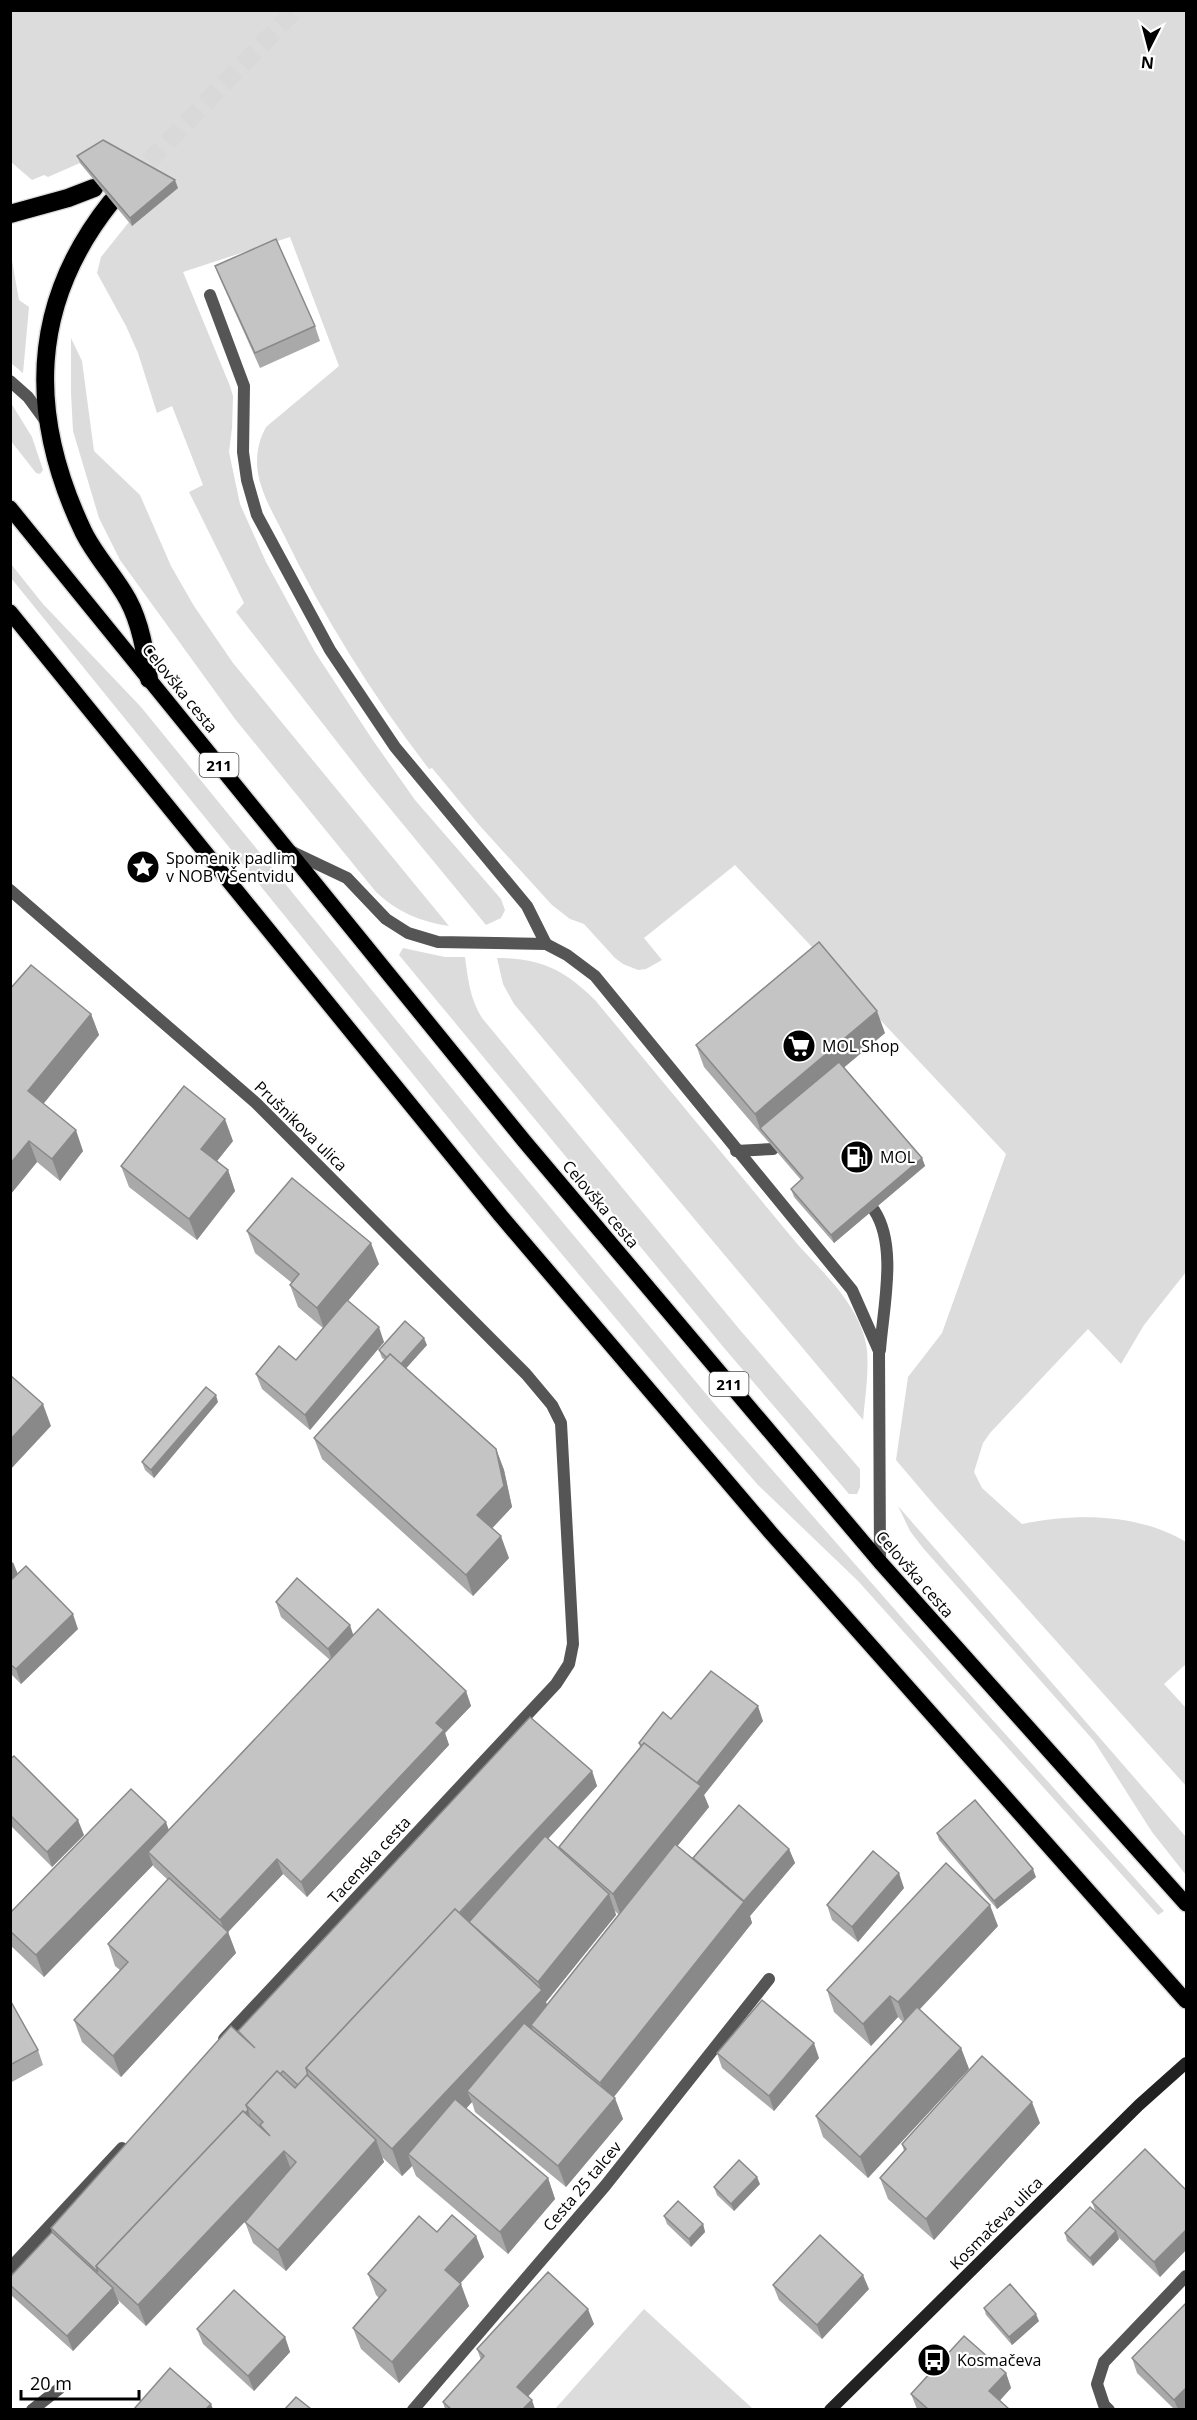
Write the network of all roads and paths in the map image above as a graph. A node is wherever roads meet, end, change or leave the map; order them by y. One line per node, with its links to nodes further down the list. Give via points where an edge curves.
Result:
1 (94, 188): 3 (highway)
2 (111, 202): 6 (highway, via 65,275 50,324 45,387)
3 (10, 214)
4 (210, 295): 12 (street, via 244,386 243,452 257,515 330,650 395,747 527,906)
5 (10, 381): 6 (street, via 28,397)
6 (49, 426): 9 (highway, via 84,532 128,601 142,637)
7 (10, 508): 9 (main road, Celovška cesta / 211)
8 (10, 612): 21 (main road, via 509,1225 771,1533)
9 (149, 679): 10 (main road, Celovška cesta / 211)
10 (288, 850): 12 (street, via 346,878 386,919 408,933 438,942); 18 (main road, Celovška cesta / 211, via 525,1142)
11 (10, 890): 17 (street, Prušnikova ulica, via 256,1103 526,1374)
12 (546, 944): 14 (street, via 595,976)
13 (773, 1149): 14 (street)
14 (736, 1151): 16 (street, via 852,1290)
15 (874, 1210): 16 (street, via 880,1218 888,1260)
16 (879, 1351): 18 (street)
17 (552, 1405): 22 (street, Tacenska cesta, via 563,1438 573,1644 569,1664 556,1684)
18 (880, 1562): 19 (main road, Celovška cesta / 211)
19 (1186, 1904)
20 (769, 1979): 29 (street, Cesta 25 talcev, via 605,2186)
21 (1186, 2001)
22 (214, 2050)
23 (1186, 2063): 30 (main road, Kosmačeva ulica, via 1130,2113)
24 (133, 2137): 25 (street)
25 (10, 2268)
26 (1186, 2276): 31 (street, via 1104,2362 1097,2384)
27 (60, 2388): 28 (street)
28 (32, 2409)
29 (413, 2409)
30 (830, 2409)
31 (1109, 2409)

